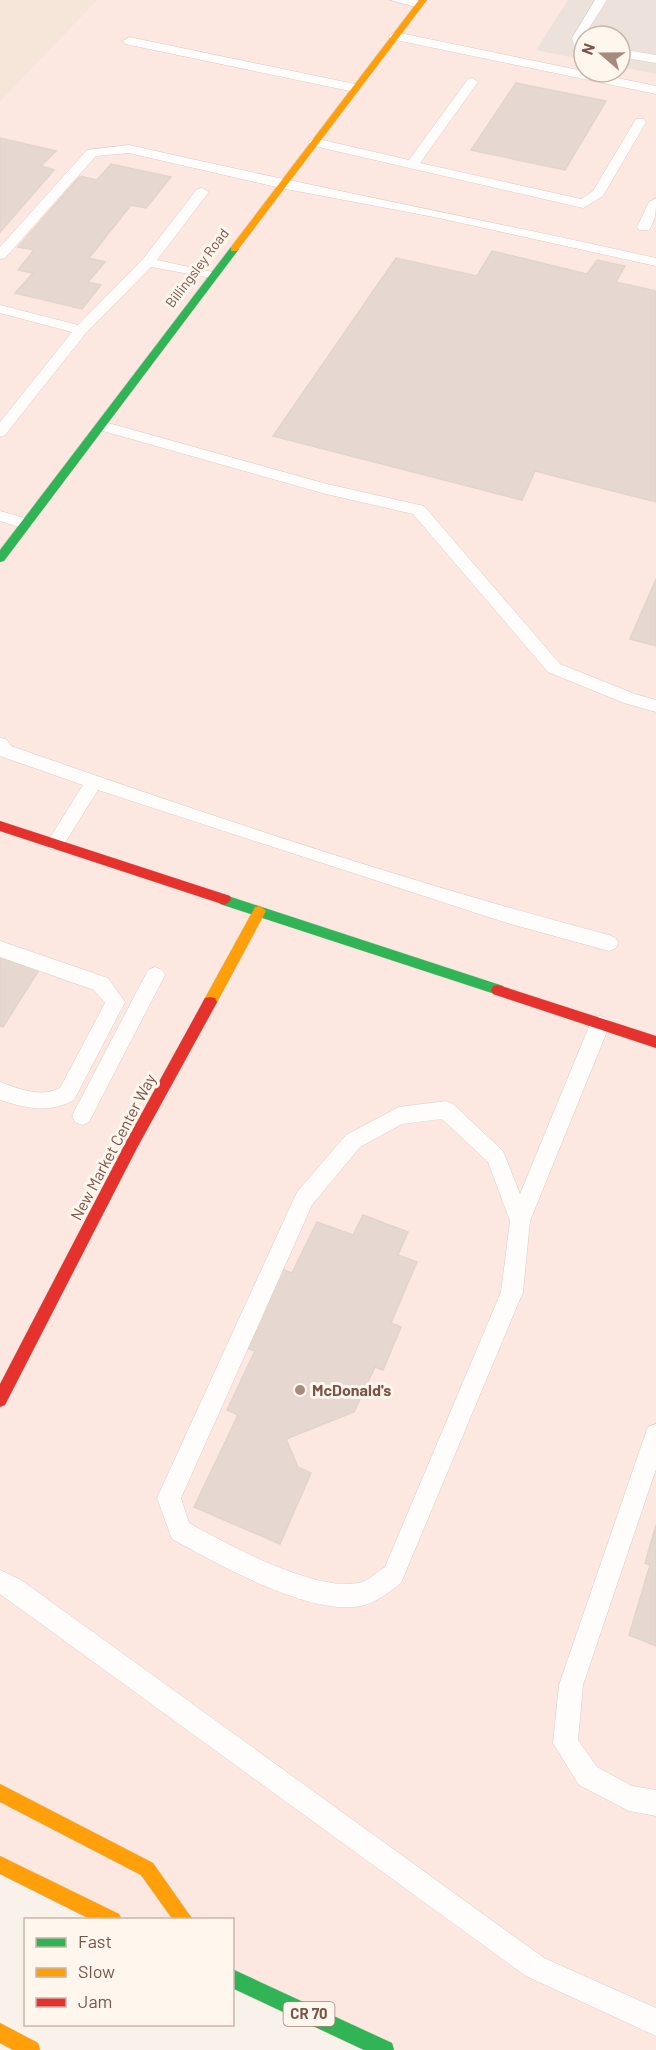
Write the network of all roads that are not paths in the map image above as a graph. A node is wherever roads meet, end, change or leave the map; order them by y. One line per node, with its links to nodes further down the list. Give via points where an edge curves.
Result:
1 (396, 0): 3 (lane)
2 (601, 0): 4 (lane)
3 (421, 2): 5 (street, Billingsley Road)
4 (586, 24)
5 (395, 36): 10 (street, Billingsley Road); 11 (lane)
6 (129, 41): 10 (lane)
7 (632, 55): 8 (lane)
8 (656, 59)
9 (472, 82): 14 (lane)
10 (355, 88): 13 (street, Billingsley Road)
11 (656, 90)
12 (640, 122): 14 (lane, via 597,193 583,204)
13 (314, 142): 14 (lane); 15 (street, Billingsley Road)
14 (412, 165)
15 (281, 184): 19 (lane, via 129,149 92,153); 21 (lane); 22 (street, Billingsley Road)
16 (202, 192): 20 (lane)
17 (656, 202): 18 (lane)
18 (644, 226)
19 (0, 255)
20 (147, 262): 22 (lane); 24 (lane)
21 (656, 262)
22 (212, 276): 25 (street, Billingsley Road)
23 (0, 309): 24 (lane)
24 (81, 330): 26 (lane)
25 (100, 426): 28 (street, Billingsley Road); 30 (lane, via 326,489 418,510 554,668)
26 (0, 432)
27 (0, 516): 28 (lane)
28 (26, 524): 29 (street, Billingsley Road)
29 (0, 558)
30 (656, 706)
31 (0, 744): 32 (lane, via 5,751)
32 (94, 782): 34 (lane); 36 (lane, via 507,916)
33 (0, 826): 34 (street)
34 (55, 844): 35 (street)
35 (260, 911): 41 (street); 46 (street, New Market Center Way, via 132,1144)
36 (609, 943)
37 (0, 949): 39 (lane, via 100,984)
38 (155, 975): 40 (lane)
39 (115, 1002): 40 (lane); 43 (lane, via 67,1094 56,1101 29,1100)
40 (140, 1007): 44 (lane)
41 (600, 1024): 42 (street); 45 (lane)
42 (656, 1042)
43 (0, 1091)
44 (82, 1116)
45 (520, 1221): 45 (lane, via 496,1156 446,1110 399,1116 353,1141 304,1199 170,1498 180,1531 219,1553 319,1594 361,1594 393,1575 512,1292)
46 (0, 1400)
47 (656, 1435): 50 (lane, via 571,1685 565,1743 588,1776 629,1798)
48 (0, 1582): 55 (lane, via 535,1967)
49 (0, 1793): 53 (street, via 147,1869)
50 (656, 1803)
51 (0, 1864): 52 (street)
52 (108, 1918)
53 (183, 1918)
54 (234, 1979): 58 (street, CR 70)
55 (656, 2022)
56 (0, 2032): 57 (street)
57 (31, 2050)
58 (385, 2050)

